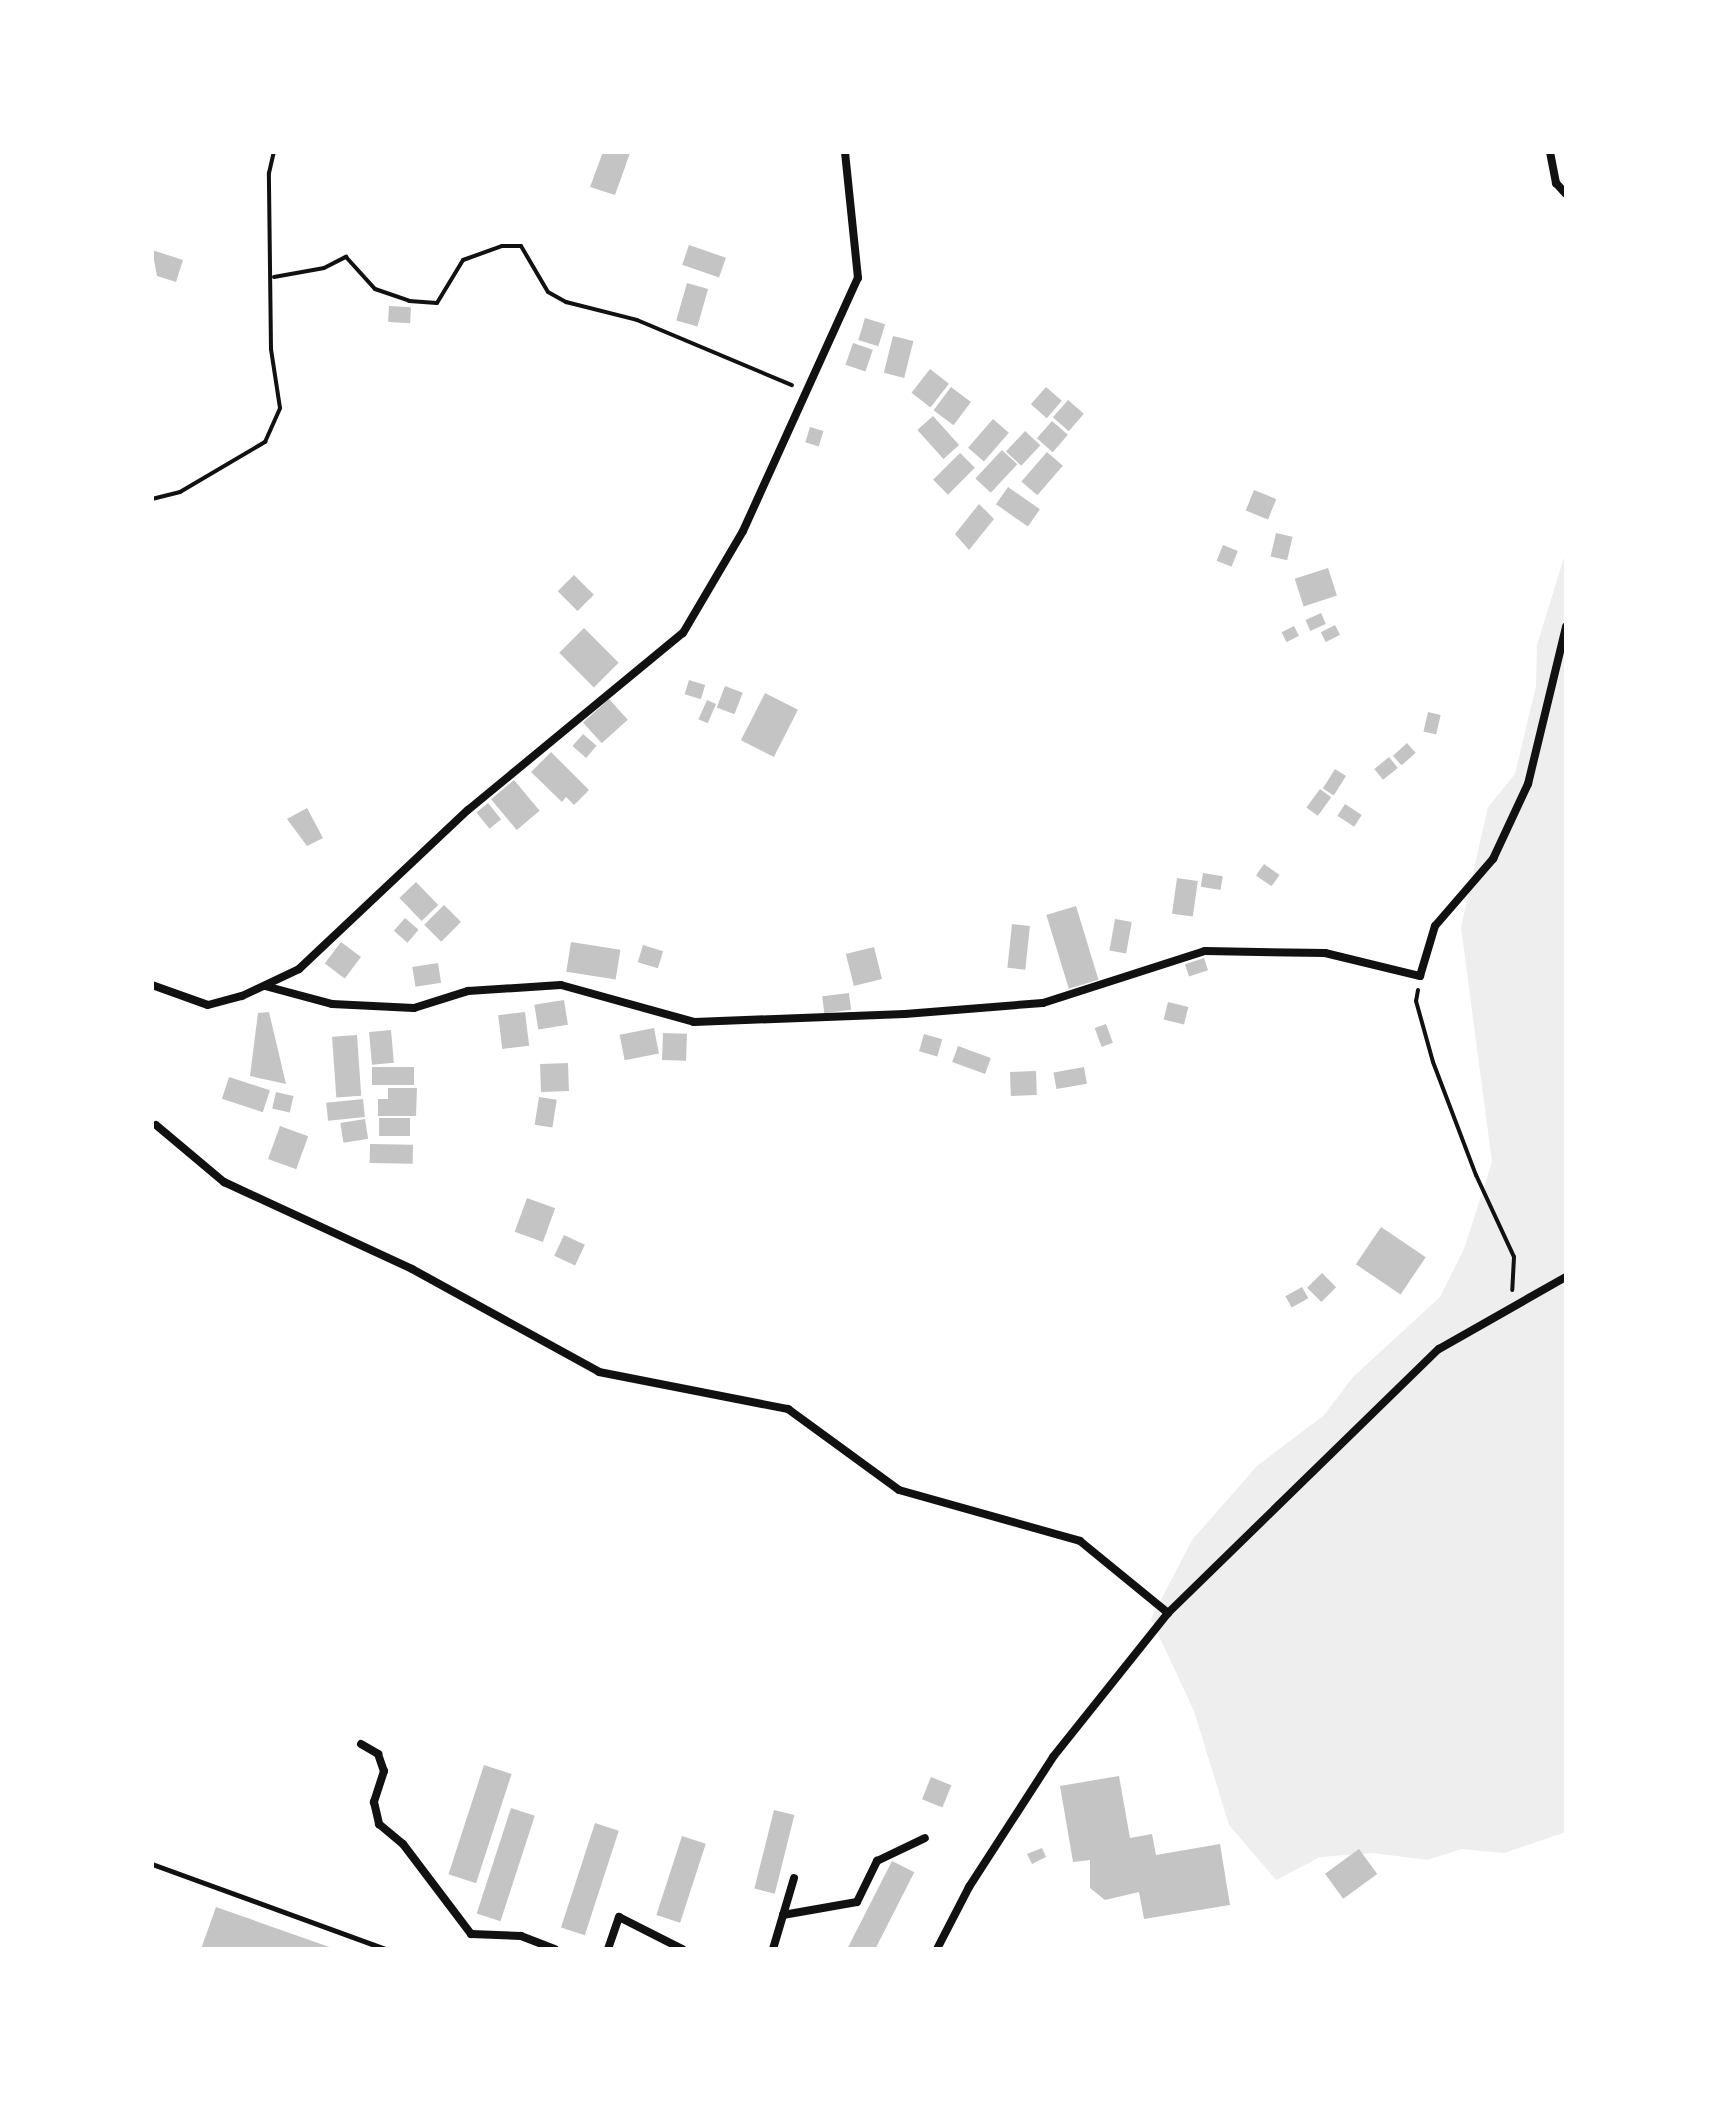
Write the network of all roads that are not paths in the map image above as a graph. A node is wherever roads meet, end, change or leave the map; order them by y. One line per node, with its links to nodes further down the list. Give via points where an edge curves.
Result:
1 (845, 152): 6 (street, via 858,278 743,531 683,633 468,810 299,969)
2 (1550, 152): 3 (street, via 1556,183)
3 (1566, 194)
4 (1566, 627): 6 (street, via 1528,784 1493,859 1435,926 1420,976 1325,953 1205,951 1043,1003 694,1022 561,985 468,991 414,1008 332,1004)
5 (152, 985): 6 (street, via 208,1005)
6 (265, 986)
7 (156, 1125): 9 (street, via 224,1182 412,1269 599,1372 788,1409 899,1490 1080,1541)
8 (1566, 1277): 9 (street, via 1439,1349)
9 (1168, 1613): 20 (street, via 1053,1757 969,1887)
10 (361, 1744): 16 (street, via 378,1754 384,1771 374,1802 379,1824 403,1844 471,1934 521,1936)
11 (925, 1838): 14 (street, via 877,1861 857,1902)
12 (152, 1864): 15 (lane)
13 (794, 1878): 14 (street)
14 (783, 1915): 19 (street)
15 (385, 1949)
16 (555, 1949)
17 (608, 1949): 18 (street, via 619,1917)
18 (682, 1949)
19 (773, 1949)
20 (937, 1949)

